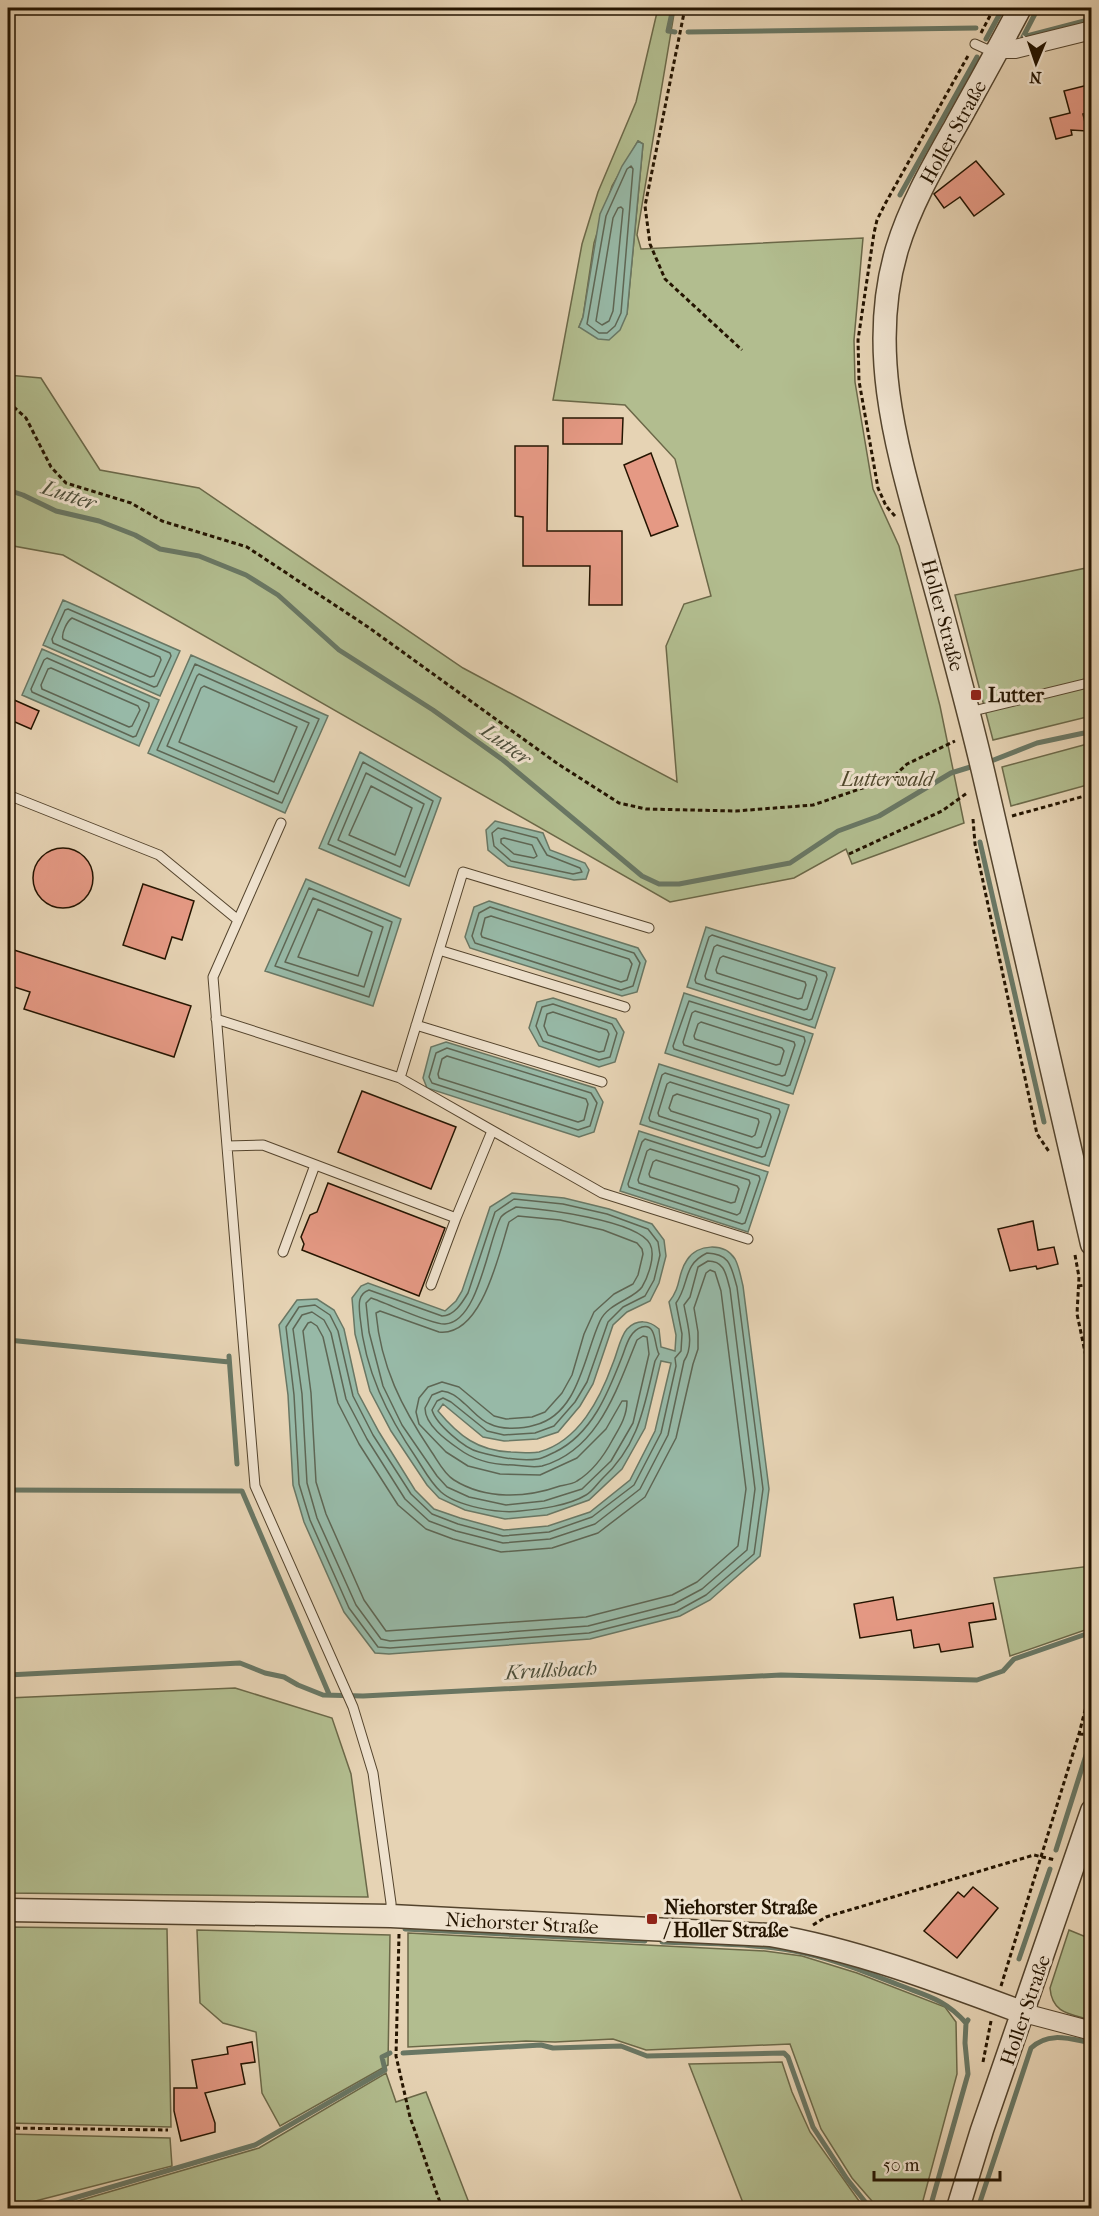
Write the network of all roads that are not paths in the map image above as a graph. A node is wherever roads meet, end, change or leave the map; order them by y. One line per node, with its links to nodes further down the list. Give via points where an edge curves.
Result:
1 (1020, 8): 4 (street, Holler Straße)
2 (1092, 30): 4 (street, via 1015,50)
3 (975, 44): 4 (lane)
4 (998, 50): 6 (street, Holler Straße, via 912,208 888,289 884,333 885,377 894,429)
5 (1092, 682): 6 (lane)
6 (969, 712): 22 (street, Holler Straße, via 966,743 976,784 995,821)
7 (8, 795): 9 (lane, via 159,855)
8 (281, 823): 9 (lane)
9 (238, 920): 13 (lane, via 213,977)
10 (649, 928): 11 (lane, via 463,872)
11 (439, 950): 12 (lane); 14 (lane)
12 (625, 1007)
13 (216, 1019): 15 (lane); 18 (lane)
14 (416, 1025): 15 (lane); 16 (lane)
15 (400, 1078): 17 (lane)
16 (602, 1082)
17 (492, 1131): 20 (lane); 21 (lane, via 602,1193)
18 (227, 1146): 19 (lane, via 263,1145); 27 (lane, via 255,1486 353,1707 373,1773)
19 (315, 1165): 20 (lane); 23 (lane)
20 (456, 1218): 24 (lane)
21 (747, 1239)
22 (1082, 1244)
23 (283, 1252)
24 (431, 1285)
25 (1092, 1811): 28 (street, Holler Straße)
26 (8, 1910): 27 (street, Niehorster Straße)
27 (395, 1917): 28 (street, Niehorster Straße, via 770,1935 808,1942 958,1988)
28 (1024, 2013): 29 (street); 30 (street, Holler Straße)
29 (1092, 2031)
30 (958, 2208)

